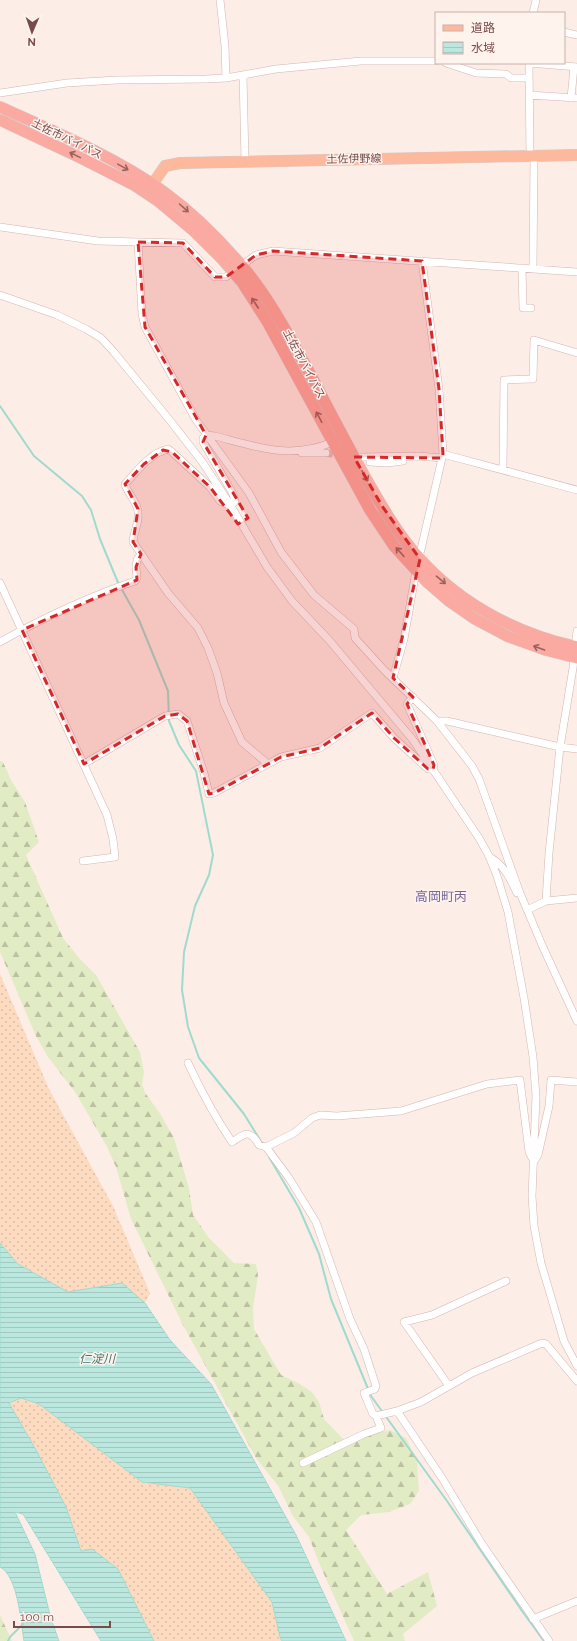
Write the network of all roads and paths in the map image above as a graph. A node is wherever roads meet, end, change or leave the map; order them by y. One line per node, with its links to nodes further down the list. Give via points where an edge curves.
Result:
1 (220, 0): 12 (street)
2 (536, 0): 3 (street)
3 (533, 12)
4 (565, 32): 5 (street)
5 (577, 34)
6 (435, 61): 11 (street, via 361,61 276,69)
7 (449, 64): 13 (street, via 476,73)
8 (529, 64): 13 (street)
9 (541, 64): 10 (street)
10 (576, 67): 16 (street)
11 (243, 75): 12 (street); 21 (street)
12 (226, 78): 14 (street, via 67,83)
13 (529, 78): 15 (street)
14 (0, 93)
15 (528, 95): 16 (street); 20 (street)
16 (574, 98)
17 (0, 107): 22 (highway, 土佐市バイパス, one-way to 22, via 84,146)
18 (0, 120): 22 (highway, 土佐市バイパス, one-way to 18)
19 (577, 155): 20 (main road, 土佐伊野線)
20 (532, 156): 21 (main road, 土佐伊野線); 27 (street)
21 (245, 161): 22 (main road, 土佐伊野線, via 170,164 162,169)
22 (150, 189): 28 (highway, 土佐市バイパス, via 180,204 204,226)
23 (0, 227): 24 (street, via 98,241)
24 (138, 242): 28 (street, via 183,243 215,276 226,277); 33 (street, via 145,327)
25 (422, 261): 26 (street); 28 (street, via 273,251 256,255); 38 (street, via 439,389)
26 (522, 268): 27 (street); 31 (street, via 523,308)
27 (534, 268): 29 (street)
28 (238, 269): 34 (highway, 土佐市バイパス, one-way to 28); 39 (highway, 土佐市バイパス, via 277,314)
29 (577, 272)
30 (0, 295): 43 (street, via 57,315 101,338 203,463)
31 (531, 308)
32 (577, 353): 41 (street, via 534,340 533,379 504,380)
33 (206, 435): 35 (street); 43 (street, via 203,442 233,494 235,501); 52 (street, via 249,493 281,552 314,595 354,629 355,638)
34 (333, 442): 35 (street, via 324,446); 46 (highway, 土佐市バイパス, one-way to 34, via 394,546 370,510)
35 (277, 451): 36 (street, via 287,455)
36 (326, 453)
37 (419, 456): 38 (street); 39 (street, via 362,457); 40 (street, via 387,463)
38 (442, 456): 41 (street); 45 (street)
39 (356, 460): 45 (highway, 土佐市バイパス, one-way to 45, via 382,506)
40 (370, 462)
41 (503, 469): 42 (street)
42 (577, 490)
43 (231, 506): 44 (street, via 220,501 172,452 164,450 144,464 125,484 138,509 133,542); 59 (street, via 267,567 292,601 329,640 403,728)
44 (141, 554): 48 (street, via 137,560 135,581 104,592); 58 (street, via 168,593 198,628 215,667 224,703 242,742)
45 (420, 559): 46 (street); 51 (highway, 土佐市バイパス, one-way to 51, via 456,592 503,622)
46 (416, 571): 51 (highway, 土佐市バイパス, one-way to 46, via 546,650 507,636 475,620); 52 (street, via 404,639)
47 (0, 583): 48 (street)
48 (22, 630): 50 (street); 57 (street)
49 (577, 631): 51 (street)
50 (0, 642)
51 (576, 652): 55 (street)
52 (393, 678): 53 (street)
53 (413, 697): 54 (street); 59 (street, via 407,704 434,765)
54 (437, 721): 55 (street, via 454,722); 62 (street, via 479,779)
55 (560, 747): 56 (street); 64 (street)
56 (577, 748)
57 (84, 764): 58 (street, via 168,715 178,714 187,721 209,794 214,794); 61 (street, via 107,815 115,857)
58 (268, 764): 59 (street, via 281,756 320,748 372,713 394,738 428,769)
59 (433, 769): 60 (street)
60 (489, 856): 62 (street, via 494,858 510,877 517,893); 70 (street, via 508,912 526,1005 536,1096)
61 (83, 861)
62 (520, 893): 65 (street)
63 (577, 898): 64 (street)
64 (546, 901): 65 (street)
65 (527, 910): 66 (street)
66 (577, 1021)
67 (188, 1063): 69 (street, via 200,1090 232,1142 249,1134 254,1136 260,1145)
68 (577, 1082): 70 (street, via 551,1080 549,1106 538,1155)
69 (266, 1147): 70 (street, via 294,1133 312,1118 320,1115 401,1111 487,1084 520,1080 529,1152); 76 (street, via 316,1222 376,1386 375,1389 364,1393 373,1414)
70 (534, 1162): 72 (street, via 532,1196 540,1263 564,1341)
71 (506, 1281): 74 (street, via 432,1314 404,1322)
72 (577, 1366)
73 (577, 1381): 74 (street, via 546,1344 542,1343 478,1370)
74 (448, 1386): 75 (street, via 421,1402)
75 (397, 1411): 76 (street); 79 (street)
76 (380, 1415): 77 (street, via 381,1428)
77 (303, 1463)
78 (577, 1600): 79 (street)
79 (533, 1619): 80 (street)
80 (550, 1641)

